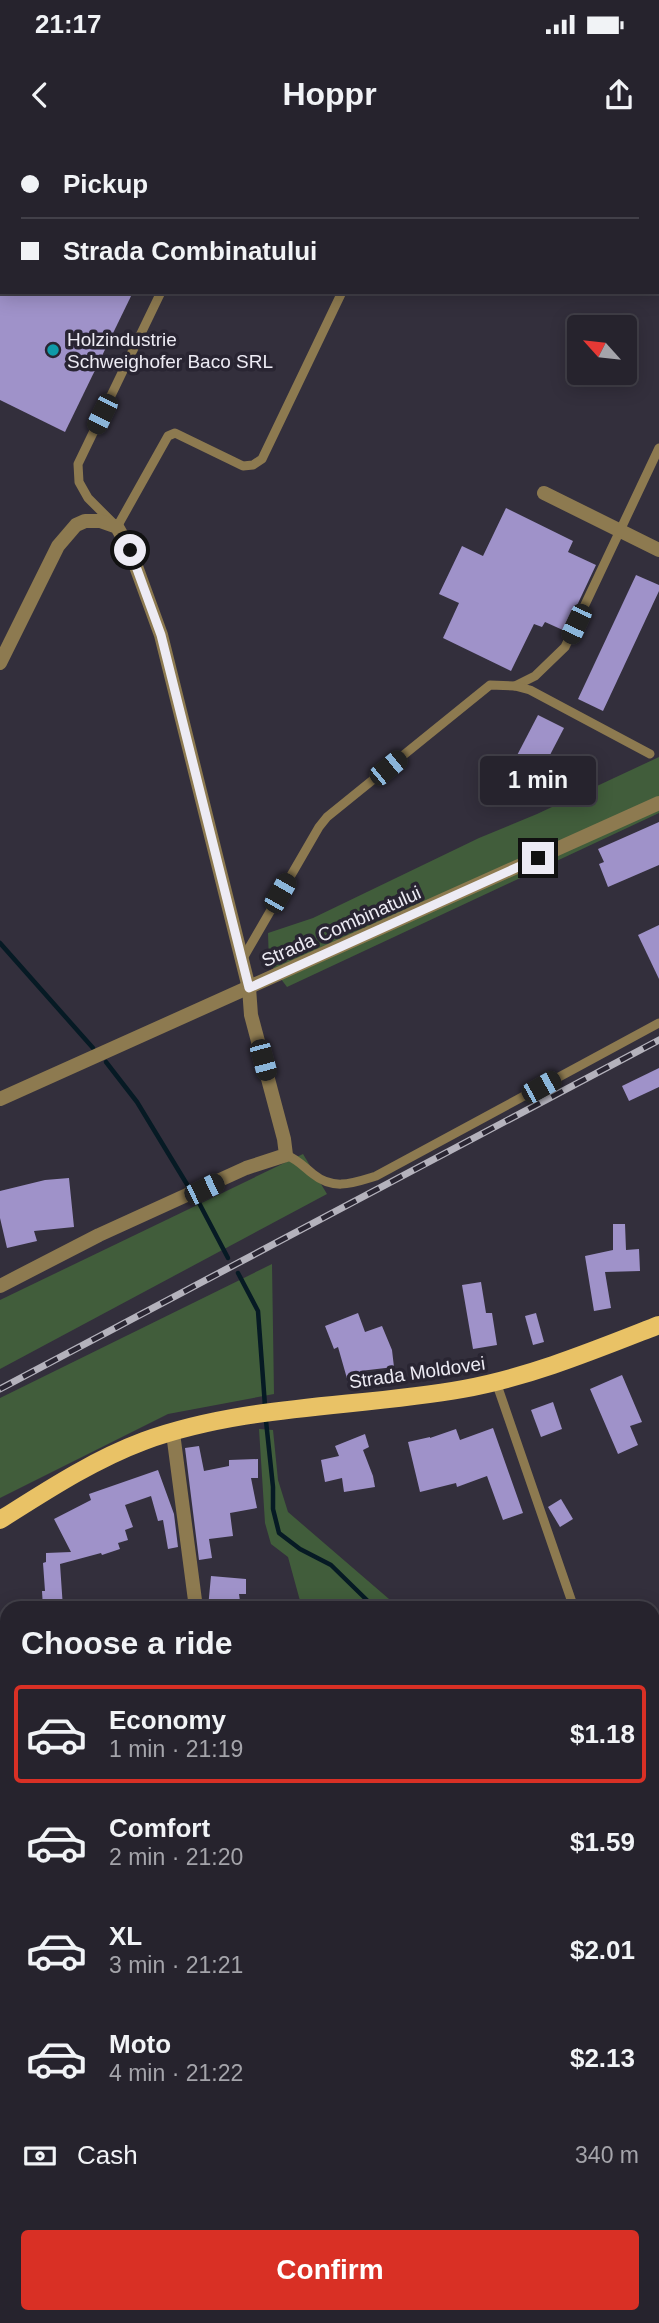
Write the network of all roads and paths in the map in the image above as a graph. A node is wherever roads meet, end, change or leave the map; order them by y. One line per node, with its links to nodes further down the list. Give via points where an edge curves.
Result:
1 (160, 294): 5 (lane, via 78,464 79,482 88,498)
2 (341, 294): 5 (lane, via 262,459 243,466 175,433 168,436)
3 (659, 448): 6 (lane)
4 (544, 493): 6 (street)
5 (117, 527): 8 (street, via 93,521 70,530); 12 (street, via 161,635)
6 (620, 530): 7 (street); 9 (lane, via 565,648 535,676)
7 (659, 550)
8 (0, 663)
9 (515, 686): 10 (lane); 12 (lane, via 490,685 327,817)
10 (650, 754)
11 (659, 803): 13 (street, Strada Combinatului)
12 (242, 960): 13 (street)
13 (249, 988): 15 (street, Strada Combinatului); 16 (street, via 251,1015)
14 (659, 1023): 16 (lane, via 376,1176 335,1185 323,1182)
15 (0, 1099)
16 (286, 1155): 17 (street, via 246,1168 99,1235)
17 (0, 1286)
18 (659, 1325): 19 (main road, Strada Moldovei)
19 (496, 1382): 20 (main road, Strada Moldovei, via 261,1414); 23 (lane)
20 (173, 1433): 21 (main road, Strada Moldovei, via 101,1461); 22 (street)
21 (0, 1520)
22 (195, 1601)
23 (572, 1601)

